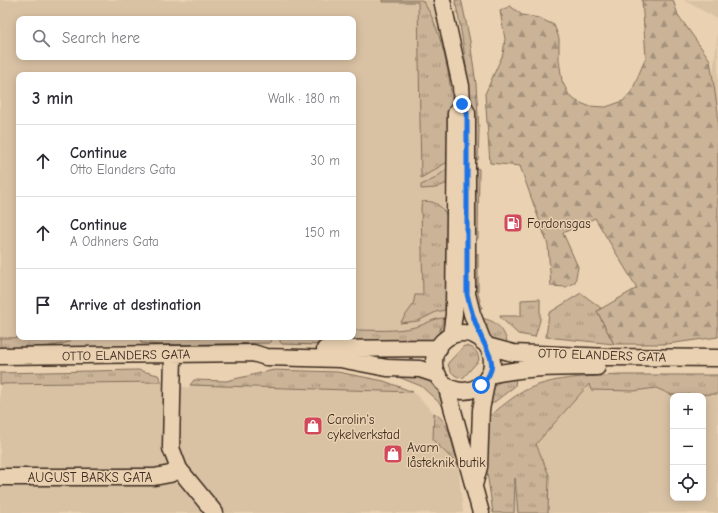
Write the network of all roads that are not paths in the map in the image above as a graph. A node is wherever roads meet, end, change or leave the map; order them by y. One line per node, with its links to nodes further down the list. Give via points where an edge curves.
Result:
1 (442, 0): 2 (street, via 461,86)
2 (462, 104): 3 (street, via 456,113 454,314); 4 (street, via 467,113 467,294 472,314)
3 (451, 336): 4 (street, OTTO ELANDERS GATA, via 468,334); 5 (street)
4 (485, 344): 9 (street, OTTO ELANDERS GATA, via 513,353); 11 (street, via 492,360)
5 (438, 348): 6 (street, OTTO ELANDERS GATA, via 356,350 267,346); 12 (street, via 435,364)
6 (253, 353): 7 (street, OTTO ELANDERS GATA); 12 (street, OTTO ELANDERS GATA, via 266,357 340,359 387,368 420,369)
7 (173, 354): 8 (street, OTTO ELANDERS GATA); 13 (street, via 170,448)
8 (0, 356)
9 (718, 358)
10 (718, 366): 11 (street, OTTO ELANDERS GATA, via 540,367 516,369)
11 (488, 376): 12 (street, OTTO ELANDERS GATA, via 481,385 468,390 454,389); 15 (street, via 481,410 480,467)
12 (442, 380): 15 (street)
13 (179, 469): 14 (street, AUGUST BARKS GATA, via 170,474 154,477); 16 (street)
14 (0, 477)
15 (474, 485): 17 (street)
16 (215, 513)
17 (481, 513)

